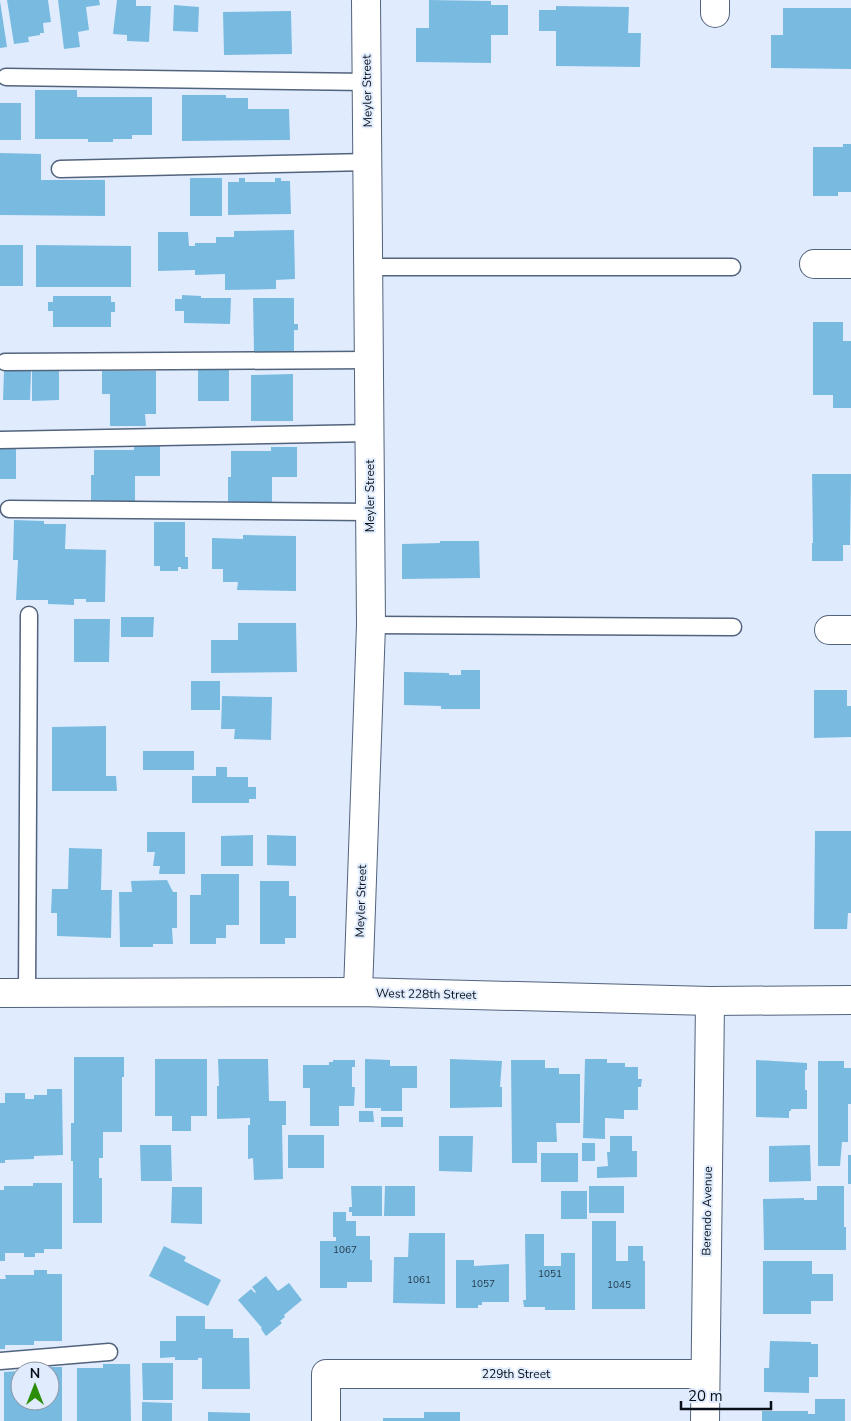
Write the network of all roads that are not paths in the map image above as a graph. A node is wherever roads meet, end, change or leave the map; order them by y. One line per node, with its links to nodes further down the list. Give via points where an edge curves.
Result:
1 (366, 0): 3 (street, Meyler Street)
2 (6, 77): 3 (lane)
3 (367, 82): 4 (street, Meyler Street)
4 (368, 162): 5 (lane); 8 (street, Meyler Street)
5 (60, 170)
6 (814, 264): 7 (street)
7 (851, 264)
8 (368, 267): 9 (lane); 10 (street, Meyler Street)
9 (732, 267)
10 (369, 360): 11 (lane); 12 (street, Meyler Street)
11 (5, 362)
12 (370, 433): 13 (lane); 15 (street, Meyler Street)
13 (0, 440)
14 (9, 509): 15 (lane)
15 (370, 512): 17 (street, Meyler Street)
16 (29, 616): 21 (lane)
17 (371, 625): 18 (lane); 19 (street, Meyler Street)
18 (733, 627)
19 (358, 992): 21 (street, West 228th Street); 23 (street, West 228th Street)
20 (0, 993): 21 (street, West 228th Street)
21 (27, 993)
22 (851, 1000): 23 (street, West 228th Street)
23 (710, 1001): 26 (street, Berendo Avenue)
24 (109, 1352): 25 (lane)
25 (0, 1361)
26 (706, 1374): 27 (street, 229th Street, via 326,1374); 28 (street, Berendo Avenue)
27 (326, 1421)
28 (705, 1421)

